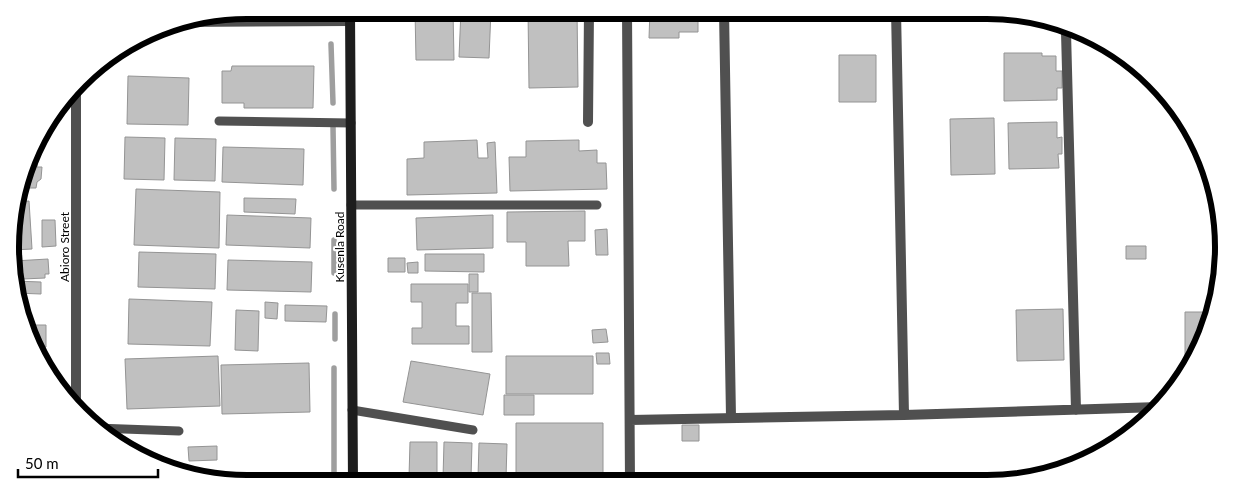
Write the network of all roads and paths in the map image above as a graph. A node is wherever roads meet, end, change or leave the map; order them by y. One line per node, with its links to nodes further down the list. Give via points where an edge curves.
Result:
1 (589, 19): 11 (street)
2 (627, 19): 21 (street)
3 (724, 19): 20 (street)
4 (896, 19): 19 (street)
5 (300, 21): 6 (street); 7 (street)
6 (350, 21): 12 (main road, Kusenla Road)
7 (212, 22)
8 (1066, 33): 18 (street)
9 (76, 96): 15 (street, Abioro Street)
10 (219, 121): 12 (lane)
11 (588, 122)
12 (350, 123): 13 (main road, Kusenla Road)
13 (351, 205): 14 (lane); 17 (main road, Kusenla Road)
14 (597, 205)
15 (76, 398)
16 (1149, 407): 18 (street)
17 (352, 410): 23 (lane); 25 (main road, Kusenla Road)
18 (1076, 410): 19 (street)
19 (904, 415): 20 (street)
20 (731, 417): 21 (street)
21 (630, 420): 26 (street)
22 (109, 428): 24 (lane)
23 (473, 430)
24 (178, 431)
25 (353, 475)
26 (630, 475)

